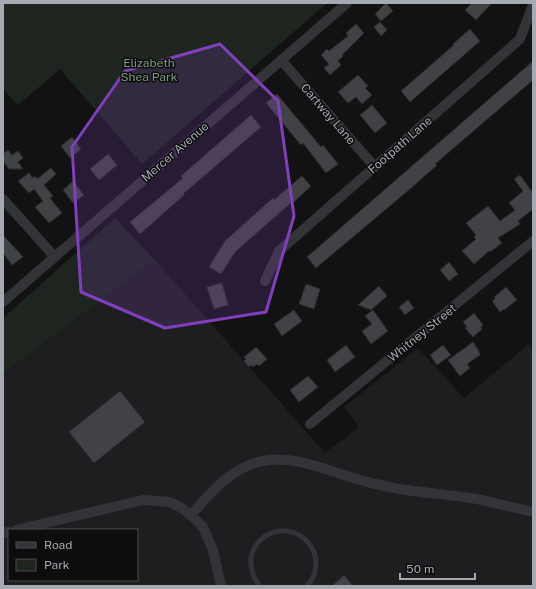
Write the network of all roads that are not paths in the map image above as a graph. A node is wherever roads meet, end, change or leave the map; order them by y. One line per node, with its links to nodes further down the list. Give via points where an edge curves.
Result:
1 (347, 3): 3 (street, Mercer Avenue)
2 (532, 7): 4 (street, Footpath Lane, via 520,39)
3 (281, 60): 4 (street, Cartway Lane); 7 (street, Mercer Avenue)
4 (375, 167): 8 (street, Footpath Lane, via 279,251)
5 (3, 199): 7 (street)
6 (533, 241): 10 (street, Whitney Street)
7 (54, 256): 9 (street, Mercer Avenue)
8 (265, 281)
9 (3, 302)
10 (310, 424)
11 (533, 512): 12 (street, via 476,499 390,487 292,460 268,460 229,476 214,488)
12 (191, 515): 13 (street, via 170,502 143,500); 14 (street, via 203,527 208,537)
13 (20, 529)
14 (221, 586)
15 (260, 586): 16 (lane, via 252,573 251,564 256,546 270,534 288,531 305,539 312,547 316,566 314,576)
16 (307, 586)

